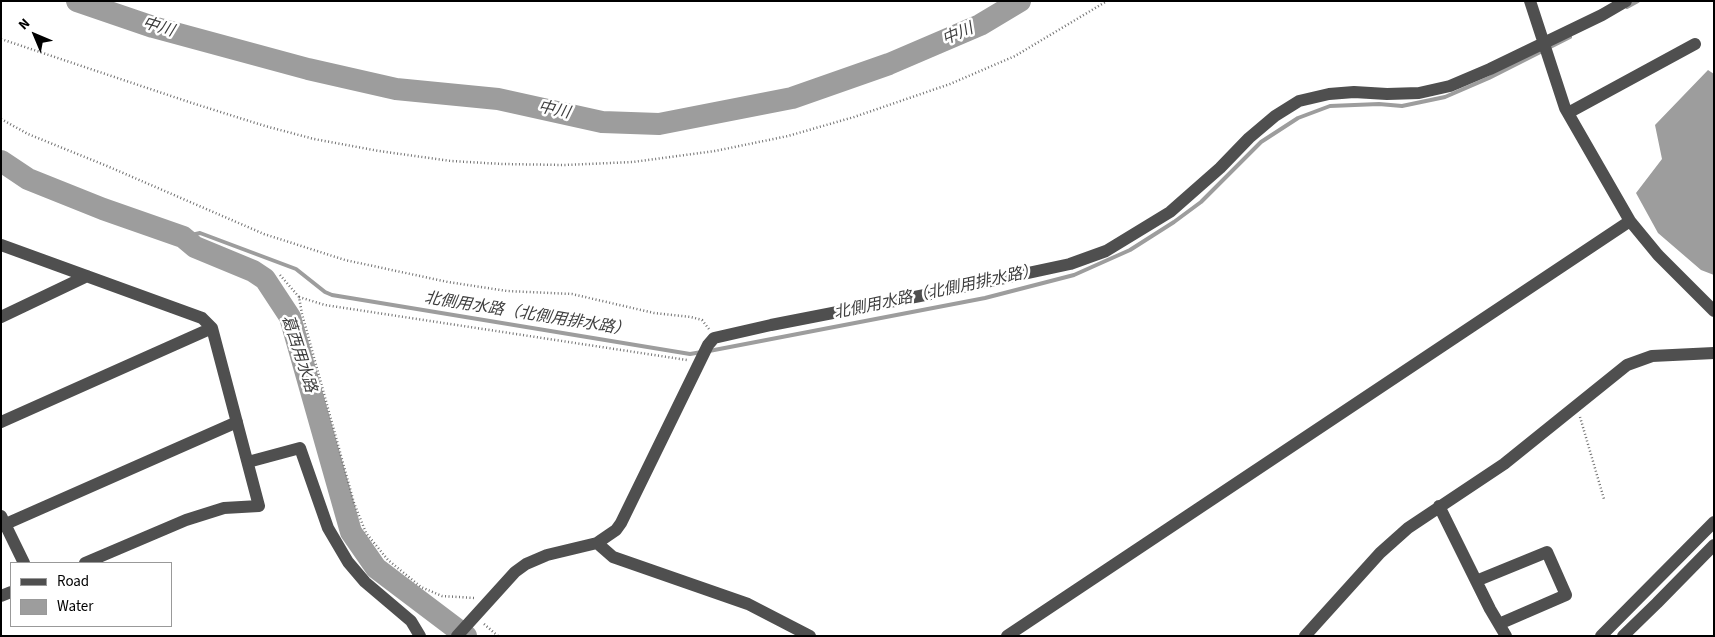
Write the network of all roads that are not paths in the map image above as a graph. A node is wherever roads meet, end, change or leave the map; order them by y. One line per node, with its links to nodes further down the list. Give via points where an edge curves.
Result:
1 (1530, 1): 3 (street)
2 (1626, 1): 3 (street)
3 (1545, 43): 5 (street); 19 (street, via 1450,86 1419,93 1329,94 1299,101 1249,138 1170,212 1106,251 1070,264 711,341 621,523)
4 (1695, 44): 5 (street)
5 (1568, 113): 6 (street)
6 (1630, 221): 9 (street, via 1658,255); 28 (street)
7 (1, 245): 8 (street)
8 (87, 276): 10 (street); 11 (street, via 202,318)
9 (1714, 311)
10 (1, 317)
11 (212, 328): 13 (street); 14 (street)
12 (1714, 353): 16 (street, via 1652,356 1627,365 1504,464)
13 (1, 422)
14 (237, 422): 15 (street); 17 (street)
15 (248, 462): 22 (street, via 259,506 224,508 186,520); 25 (street, via 300,448 328,528 348,562 365,582 411,621)
16 (1439, 506): 23 (street); 29 (street, via 1380,553)
17 (2, 522): 21 (street)
18 (1714, 522): 30 (street)
19 (597, 542): 26 (street, via 546,555 526,564 485,604 477,621); 27 (street, via 613,557 748,604)
20 (1714, 545): 31 (street)
21 (23, 562)
22 (87, 562)
23 (1476, 581): 24 (street); 24 (street, via 1547,552 1566,594)
24 (1502, 630)
25 (420, 636)
26 (457, 636)
27 (810, 636)
28 (1007, 636)
29 (1305, 636)
30 (1601, 636)
31 (1622, 636)

